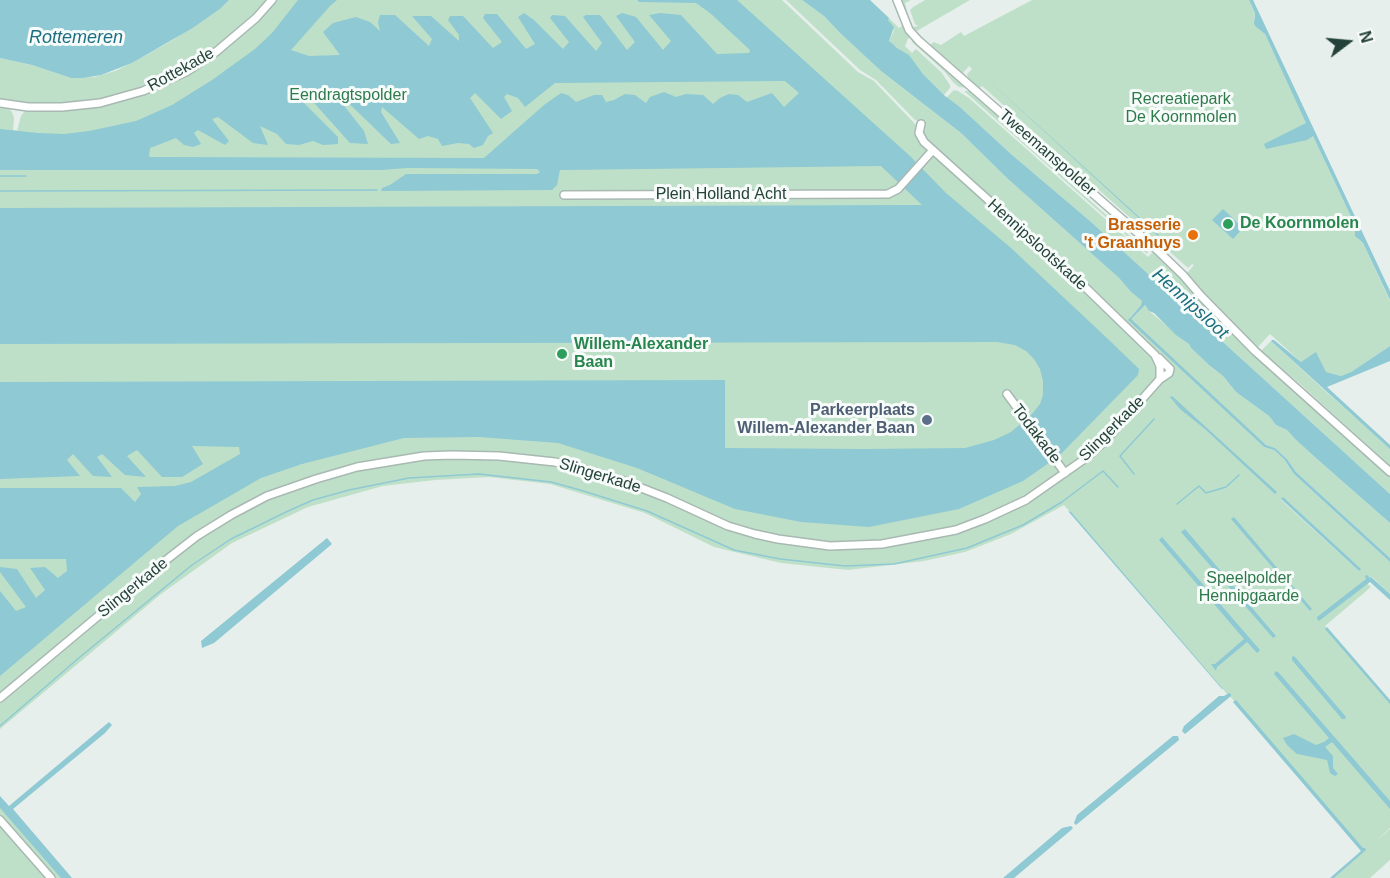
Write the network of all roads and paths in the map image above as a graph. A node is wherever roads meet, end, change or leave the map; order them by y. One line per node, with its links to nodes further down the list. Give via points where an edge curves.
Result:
1 (272, 0): 3 (street, Rottekade, via 217,51 186,72 143,91 100,103 62,107)
2 (897, 0): 10 (street, Tweemanspolder, via 909,30 920,41 1155,249 1255,351)
3 (0, 103)
4 (921, 124): 5 (street, Hennipslootskade, via 921,138)
5 (933, 150): 6 (street, Plein Holland Acht, via 898,189 888,194); 7 (street, Hennipslootskade)
6 (564, 195)
7 (1155, 355): 8 (street, Hennipslootskade); 8 (street, via 1170,369)
8 (1160, 379): 11 (street, Slingerkade, via 1105,441)
9 (1007, 394): 11 (street, Todakade)
10 (1390, 472)
11 (1065, 473): 12 (street, Slingerkade, via 1026,500 956,530 882,544 830,546 755,534 621,480 555,462 451,455 357,467 267,496 197,536)
12 (0, 698)
13 (0, 820): 14 (street)
14 (51, 878)

